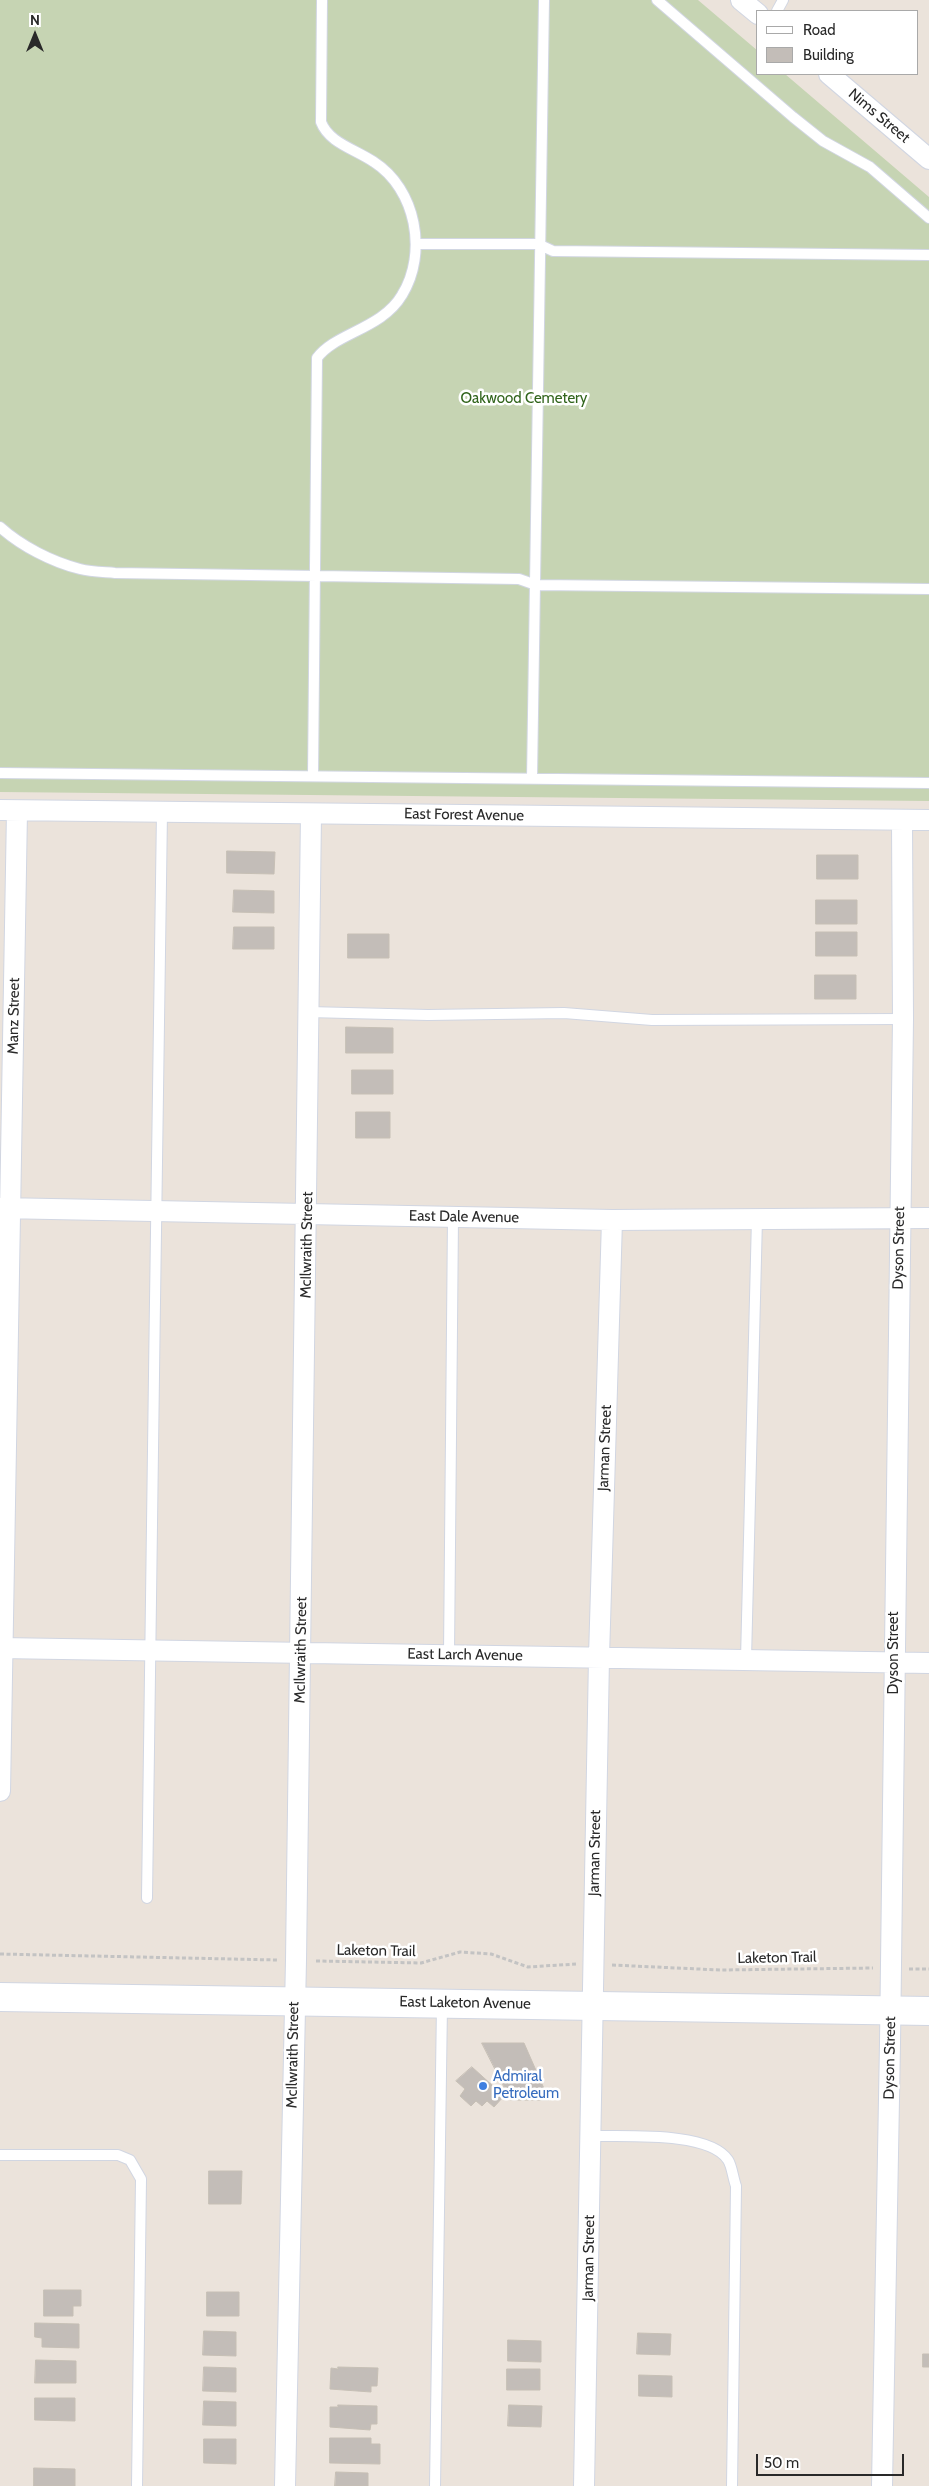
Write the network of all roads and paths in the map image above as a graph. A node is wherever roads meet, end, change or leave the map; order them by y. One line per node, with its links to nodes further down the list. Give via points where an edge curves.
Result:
1 (322, 0): 9 (lane, via 321,122 326,134 375,163 392,178 405,197)
2 (544, 0): 10 (lane)
3 (657, 0): 8 (lane, via 793,117 823,141 870,168)
4 (742, 0): 5 (street)
5 (756, 12)
6 (830, 75): 7 (street, Nims Street)
7 (929, 158)
8 (929, 218)
9 (417, 244): 10 (lane); 13 (lane, via 412,272 397,302 371,325 323,350 318,358)
10 (538, 244): 11 (lane, via 553,251); 14 (lane)
11 (929, 255)
12 (0, 527): 13 (lane, via 42,554 80,569 115,573)
13 (314, 577): 14 (lane, via 519,579); 17 (lane)
14 (536, 585): 15 (lane); 18 (lane)
15 (929, 589)
16 (0, 773): 17 (lane)
17 (313, 776): 18 (lane)
18 (532, 778): 19 (lane)
19 (929, 783)
20 (8, 810): 21 (street, East Forest Avenue); 27 (street, Manz Street)
21 (162, 812): 22 (street, East Forest Avenue); 28 (lane)
22 (311, 814): 23 (street, East Forest Avenue); 25 (street, McIlwraith Street)
23 (902, 820): 24 (street, East Forest Avenue); 26 (street, Dyson Street)
24 (929, 820)
25 (308, 1012): 26 (lane, via 428,1016 564,1013 652,1020); 29 (street, McIlwraith Street)
26 (903, 1019): 32 (street, Dyson Street)
27 (6, 1208): 28 (street, East Dale Avenue); 35 (street, Manz Street)
28 (158, 1211): 29 (street, East Dale Avenue); 36 (lane)
29 (307, 1214): 30 (street, East Dale Avenue); 37 (street, McIlwraith Street)
30 (453, 1216): 34 (street, East Dale Avenue); 38 (lane)
31 (757, 1218): 32 (street, East Dale Avenue); 34 (street, East Dale Avenue); 40 (lane)
32 (899, 1218): 33 (street, East Dale Avenue); 41 (street, Dyson Street)
33 (929, 1218)
34 (612, 1220): 39 (street, Jarman Street)
35 (1, 1648): 36 (street, East Larch Avenue); 43 (street, Manz Street)
36 (149, 1650): 37 (street, East Larch Avenue); 44 (lane)
37 (300, 1652): 38 (street, East Larch Avenue); 46 (street, McIlwraith Street)
38 (449, 1654): 39 (street, East Larch Avenue)
39 (599, 1656): 40 (street, East Larch Avenue); 47 (street, Jarman Street)
40 (746, 1659): 41 (street, East Larch Avenue)
41 (894, 1662): 42 (street, East Larch Avenue); 48 (street, Dyson Street)
42 (929, 1663)
43 (0, 1791)
44 (147, 1898)
45 (0, 1954): 46 (path, Laketon Trail)
46 (296, 1960): 47 (path, Laketon Trail, via 421,1963 460,1952 491,1954 528,1967); 51 (street, McIlwraith Street)
47 (593, 1965): 48 (path, Laketon Trail, via 720,1970); 53 (street, Jarman Street)
48 (890, 1969): 49 (path, Laketon Trail); 54 (street, Dyson Street)
49 (929, 1969)
50 (0, 1997): 51 (main road, East Laketon Avenue)
51 (294, 2001): 52 (main road, East Laketon Avenue); 59 (street, McIlwraith Street)
52 (442, 2003): 53 (main road, East Laketon Avenue); 60 (lane)
53 (594, 2005): 54 (main road, East Laketon Avenue); 56 (street, Jarman Street)
54 (890, 2011): 55 (main road, East Laketon Avenue); 63 (street, Dyson Street)
55 (929, 2011)
56 (591, 2136): 61 (street, Jarman Street); 62 (lane, via 683,2139 710,2145 728,2160 736,2186)
57 (0, 2155): 58 (lane, via 118,2155 130,2160 141,2179)
58 (137, 2486)
59 (285, 2486)
60 (435, 2486)
61 (584, 2486)
62 (732, 2486)
63 (882, 2486)

